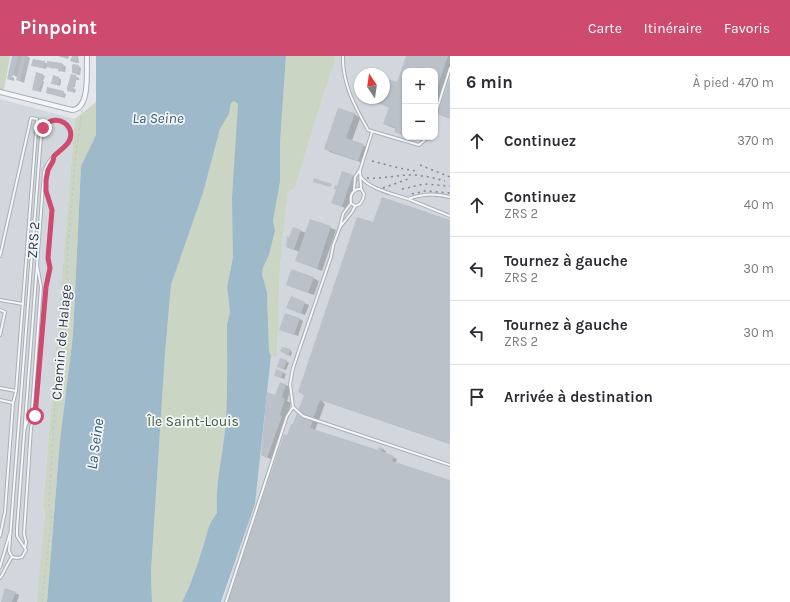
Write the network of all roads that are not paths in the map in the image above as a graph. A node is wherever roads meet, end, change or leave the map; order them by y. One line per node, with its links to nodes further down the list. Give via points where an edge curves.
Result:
1 (87, 56): 4 (street, via 86,96 82,106 77,110)
2 (343, 56): 6 (lane, via 344,75 355,107 368,130)
3 (450, 68): 5 (lane)
4 (0, 92)
5 (438, 106)
6 (372, 132): 7 (lane, via 419,145); 9 (lane)
7 (425, 140)
8 (54, 156): 20 (lane, ZRS 2, via 44,172); 32 (lane, ZRS 2, via 69,142 71,136 67,125 60,120 45,125 41,136); 34 (lane, via 46,180 46,191 52,210 48,258 50,268 46,287 36,409 31,428)
9 (360, 170): 10 (lane); 12 (lane, via 355,177)
10 (361, 177): 11 (lane); 14 (lane, via 364,182)
11 (361, 189): 12 (lane); 16 (lane, via 363,199)
12 (354, 191): 15 (lane, via 350,198)
13 (450, 197): 14 (lane, via 417,196)
14 (408, 199): 17 (lane)
15 (351, 203): 16 (lane); 18 (lane, via 343,214)
16 (355, 206): 18 (lane)
17 (450, 216)
18 (340, 227): 29 (lane, via 294,368 290,384)
19 (0, 256): 22 (lane, via 31,118 37,119)
20 (37, 262): 30 (lane, ZRS 2); 30 (lane, ZRS 2, via 41,287 32,409)
21 (0, 300): 22 (lane)
22 (23, 304): 26 (lane)
23 (0, 310): 24 (lane, via 5,312)
24 (0, 335)
25 (0, 388): 26 (lane)
26 (16, 391): 28 (lane)
27 (0, 400): 28 (lane)
28 (13, 403): 33 (lane, via 5,512)
29 (293, 407): 31 (lane, via 303,416); 38 (lane, via 287,416)
30 (24, 432): 34 (lane, ZRS 2, via 17,528 18,536)
31 (450, 465)
32 (11, 528): 35 (lane, ZRS 2, via 9,551); 36 (lane, ZRS 2)
33 (0, 536)
34 (25, 548): 35 (lane, via 22,557)
35 (12, 557): 37 (lane)
36 (0, 567)
37 (0, 578)
38 (226, 602)

